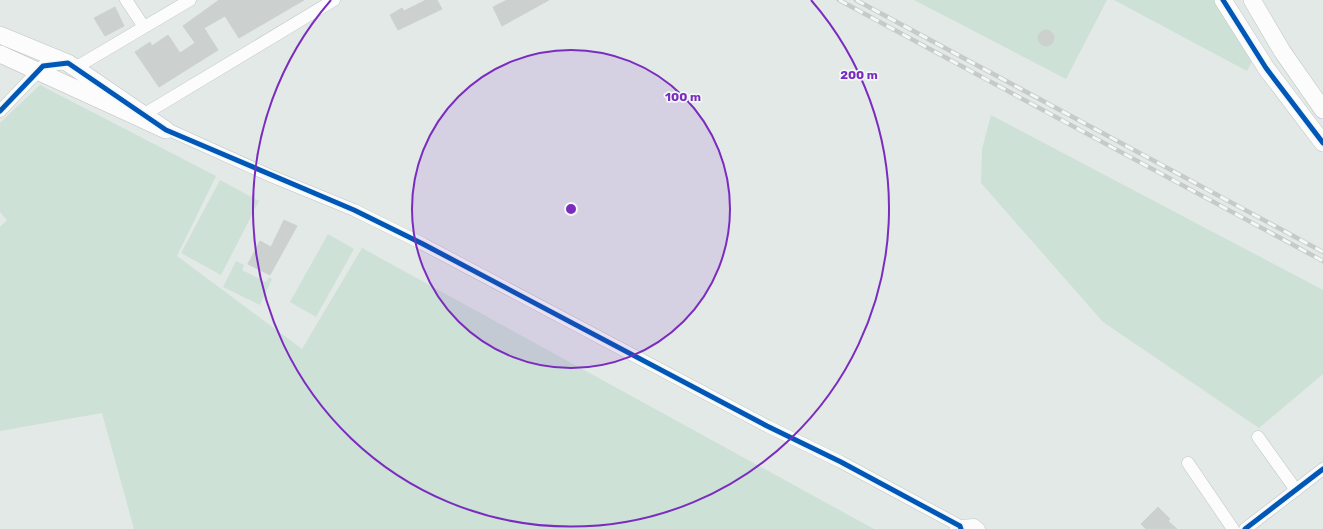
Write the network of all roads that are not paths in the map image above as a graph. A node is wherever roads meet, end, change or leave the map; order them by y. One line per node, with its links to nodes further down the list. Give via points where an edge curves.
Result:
1 (126, 0): 8 (street)
2 (334, 0): 16 (street)
3 (1223, 0): 19 (street, via 1266,68)
4 (1235, 0): 18 (street, via 1273,64)
5 (1252, 0): 14 (street, via 1282,51)
6 (1264, 0): 13 (street, via 1300,62)
7 (186, 1): 8 (street)
8 (144, 27): 11 (street)
9 (0, 35): 11 (street)
10 (0, 54): 12 (street)
11 (71, 66): 12 (street, via 43,66); 16 (street); 17 (street)
12 (38, 71): 15 (street); 17 (street)
13 (1323, 95)
14 (1323, 110)
15 (0, 111)
16 (144, 114): 17 (street)
17 (166, 130): 24 (street, via 354,210 423,244 767,426 841,462)
18 (1323, 131)
19 (1323, 143)
20 (1258, 437): 23 (street)
21 (1188, 463): 26 (street)
22 (1323, 469): 23 (street)
23 (1296, 490): 27 (street)
24 (959, 528): 25 (street, via 974,525)
25 (979, 529)
26 (1233, 529)
27 (1245, 529)

